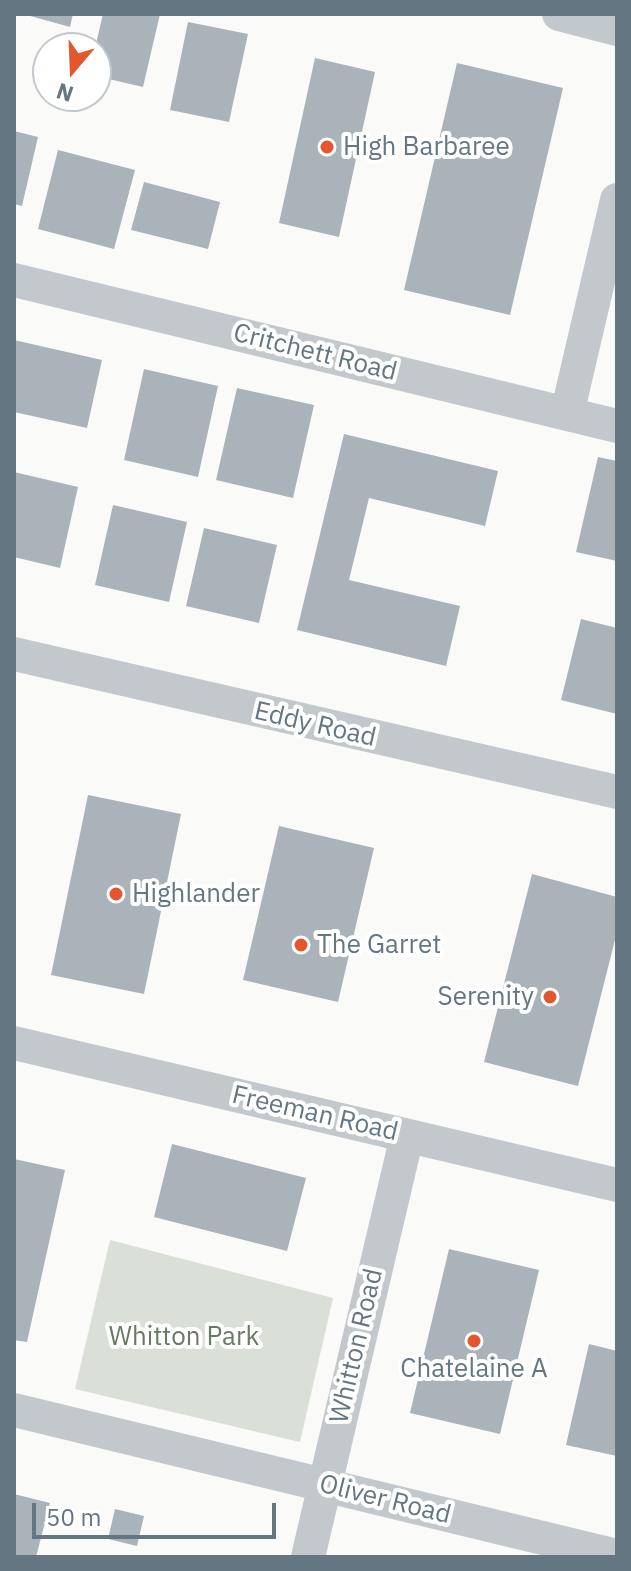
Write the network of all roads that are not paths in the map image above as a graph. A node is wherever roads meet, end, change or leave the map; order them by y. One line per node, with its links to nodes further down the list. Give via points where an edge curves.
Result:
1 (559, 14): 2 (street)
2 (617, 29)
3 (617, 200): 5 (street)
4 (14, 280): 5 (street, Critchett Road)
5 (567, 414): 6 (street, Critchett Road)
6 (617, 426)
7 (14, 654): 8 (street, Eddy Road)
8 (617, 792)
9 (14, 1043): 10 (street, Freeman Road)
10 (407, 1136): 11 (street, Freeman Road); 13 (street, Whitton Road)
11 (617, 1185)
12 (14, 1410): 13 (street, Oliver Road)
13 (323, 1486): 14 (street, Oliver Road); 15 (street, Whitton Road)
14 (617, 1556)
15 (308, 1557)

